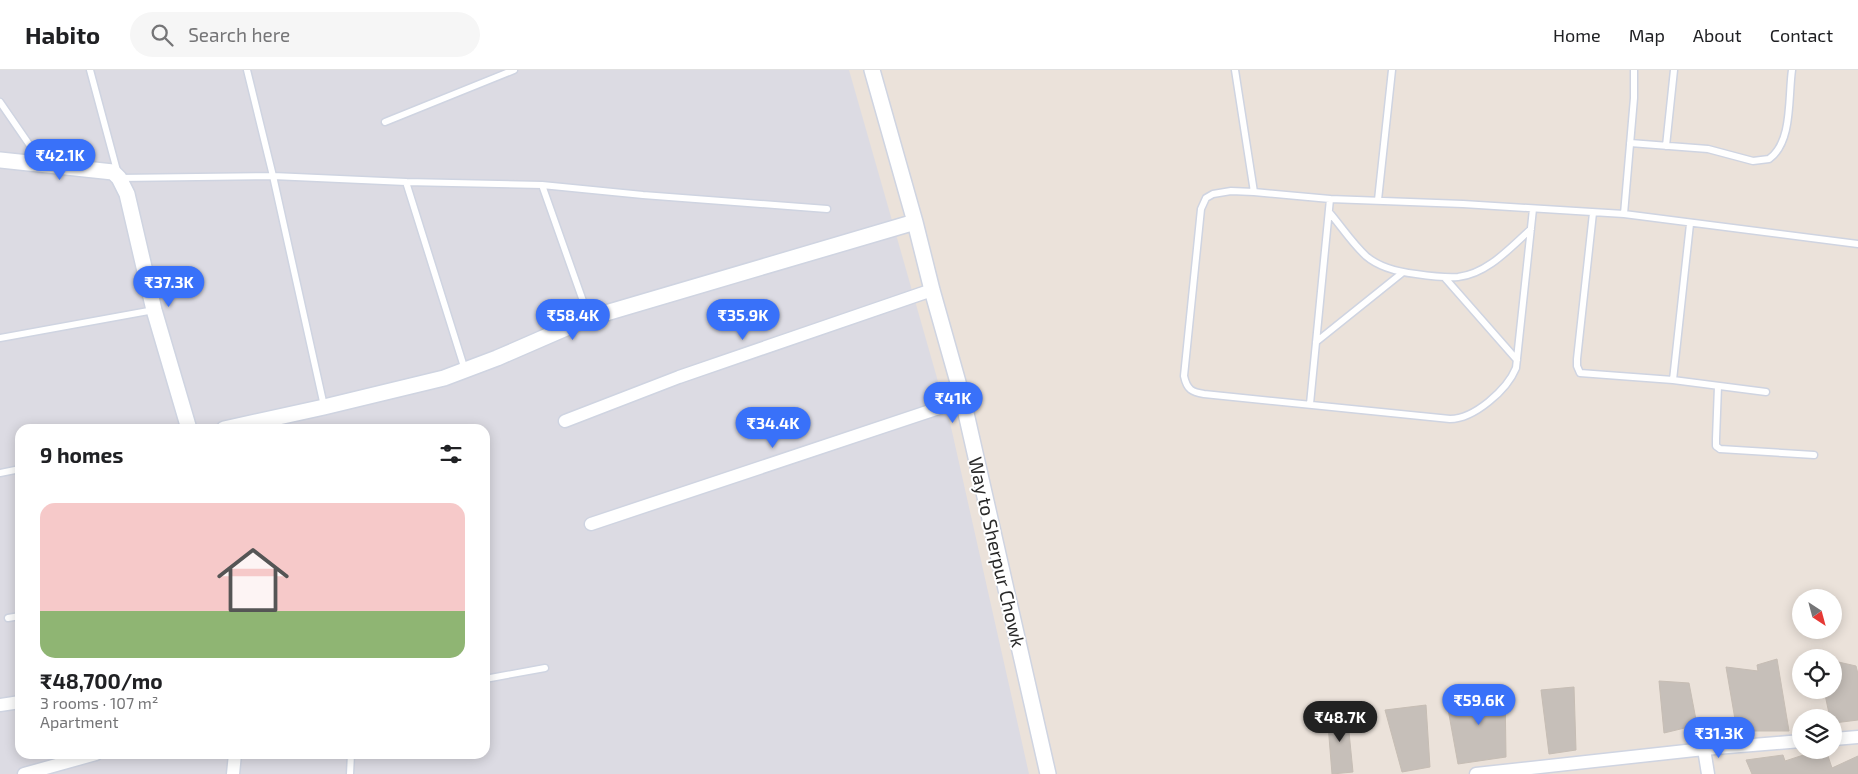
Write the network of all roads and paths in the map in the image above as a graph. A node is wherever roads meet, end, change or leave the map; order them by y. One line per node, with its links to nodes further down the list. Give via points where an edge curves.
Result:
1 (90, 70): 17 (lane)
2 (247, 70): 16 (lane)
3 (514, 70): 11 (lane)
4 (872, 70): 28 (street, Way to Sherpur Chowk)
5 (1235, 70): 20 (lane)
6 (1392, 70): 22 (lane)
7 (1634, 70): 12 (lane)
8 (1674, 70): 13 (lane)
9 (1792, 70): 13 (lane, via 1782,147 1769,159 1753,161 1708,149)
10 (0, 102): 15 (lane)
11 (385, 122)
12 (1630, 143): 13 (lane); 27 (lane)
13 (1666, 146)
14 (0, 160): 15 (street)
15 (42, 164): 17 (street, via 113,172)
16 (274, 176): 17 (lane); 18 (lane); 46 (lane)
17 (119, 178): 35 (street, via 127,194)
18 (406, 182): 19 (lane); 40 (lane)
19 (542, 185): 23 (lane); 36 (lane)
20 (1254, 192): 21 (lane); 45 (lane, via 1213,194 1206,198 1201,209 1184,376 1193,392)
21 (1330, 199): 22 (lane); 25 (lane)
22 (1378, 200): 24 (lane)
23 (827, 209)
24 (1533, 209): 26 (lane); 30 (lane)
25 (1329, 212): 32 (lane, via 1367,256); 38 (lane)
26 (1593, 213): 27 (lane); 41 (lane, via 1576,366 1587,374)
27 (1624, 214): 29 (lane)
28 (916, 222): 34 (street, Way to Sherpur Chowk); 36 (street)
29 (1690, 224): 31 (lane); 41 (lane)
30 (1531, 229): 33 (lane, via 1486,267 1475,273); 39 (lane)
31 (1858, 244)
32 (1402, 273): 33 (lane); 38 (lane)
33 (1445, 278): 39 (lane)
34 (932, 290): 44 (street, Way to Sherpur Chowk); 47 (street, via 679,377)
35 (154, 310): 37 (lane); 48 (street)
36 (589, 318): 40 (street)
37 (0, 338)
38 (1316, 342): 45 (lane)
39 (1517, 360): 45 (lane, via 1512,377 1503,388 1475,412 1458,419)
40 (465, 371): 46 (street)
41 (1673, 380): 42 (lane)
42 (1718, 386): 43 (lane); 50 (lane, via 1716,446 1720,449)
43 (1766, 392)
44 (963, 400): 53 (street); 71 (street, Way to Sherpur Chowk)
45 (1310, 404)
46 (324, 407): 49 (street)
47 (565, 422)
48 (188, 424)
49 (247, 424)
50 (1814, 455)
51 (15, 470): 52 (lane)
52 (0, 473)
53 (591, 524)
54 (15, 617): 55 (lane)
55 (8, 618)
56 (545, 668): 57 (lane)
57 (490, 678)
58 (15, 702): 59 (street)
59 (0, 703)
60 (1858, 737): 61 (street)
61 (1842, 738)
62 (1792, 743): 63 (street)
63 (1704, 749): 72 (street); 73 (street)
64 (82, 759): 67 (street)
65 (234, 759): 69 (street)
66 (351, 759): 70 (lane)
67 (47, 771): 68 (street)
68 (24, 774)
69 (233, 774)
70 (350, 774)
71 (1048, 774)
72 (1476, 774)
73 (1708, 774)

